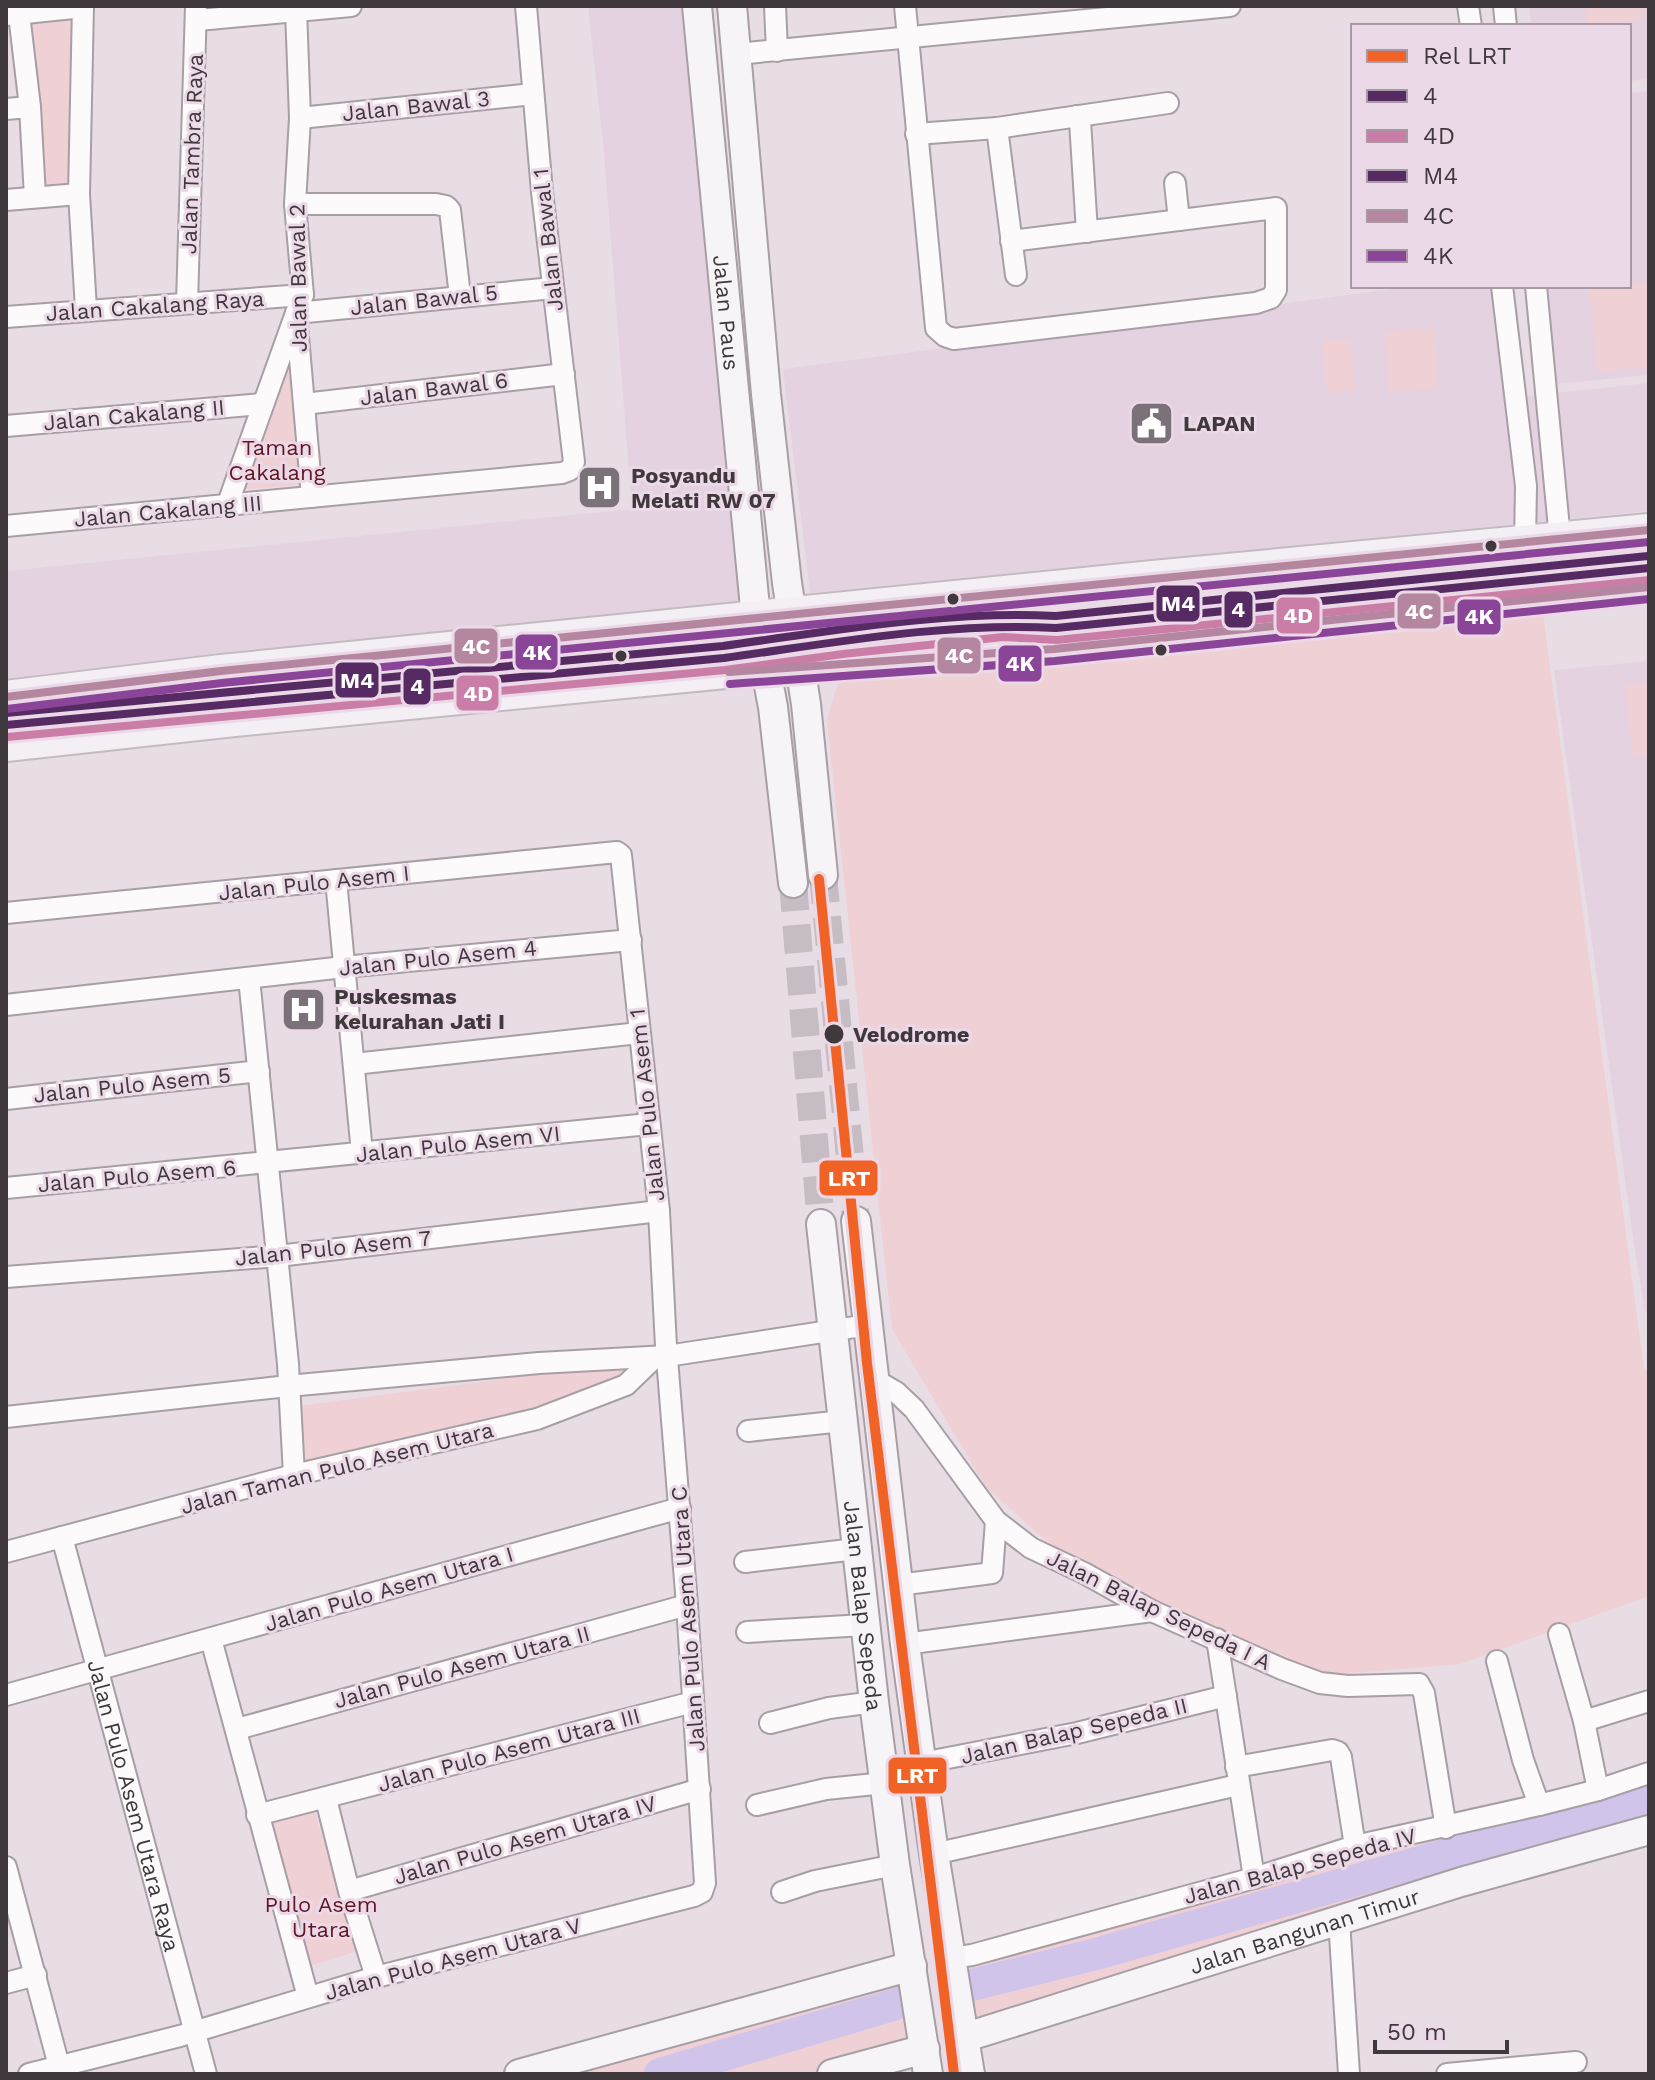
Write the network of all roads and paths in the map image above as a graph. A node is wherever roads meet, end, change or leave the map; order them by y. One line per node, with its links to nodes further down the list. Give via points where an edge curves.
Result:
1 (351, 6): 9 (street)
2 (526, 6): 17 (street, Jalan Bawal 1)
3 (697, 6): 57 (main road, Jalan Paus)
4 (732, 6): 16 (main road, Jalan Paus)
5 (775, 6): 15 (street)
6 (905, 6): 14 (street)
7 (1230, 6): 10 (street)
8 (83, 7): 12 (street); 26 (street)
9 (296, 10): 11 (street); 22 (street, Jalan Bawal 2)
10 (1156, 10): 13 (street)
11 (197, 13): 38 (street, Jalan Tambra Raya)
12 (13, 14): 19 (street)
13 (1067, 14): 14 (street)
14 (907, 39): 15 (street); 24 (street)
15 (777, 51): 16 (street)
16 (737, 54): 56 (main road, Jalan Paus)
17 (533, 94): 22 (street, Jalan Bawal 3); 34 (street, Jalan Bawal 1)
18 (1168, 103): 21 (street)
19 (30, 107): 20 (street); 27 (street)
20 (6, 109)
21 (1077, 116): 23 (street); 31 (street)
22 (300, 118): 29 (street, Jalan Bawal 2)
23 (997, 128): 24 (street); 32 (street)
24 (916, 134): 30 (street, via 936,328 954,339 1271,298 1276,290 1276,208)
25 (1175, 183): 30 (street)
26 (79, 194): 27 (street); 40 (street)
27 (35, 197): 28 (street)
28 (6, 200)
29 (295, 204): 37 (street, via 446,206); 39 (street, Jalan Bawal 2)
30 (1179, 220): 31 (street)
31 (1087, 232): 32 (street)
32 (1011, 241): 33 (street)
33 (1016, 275)
34 (553, 288): 37 (street, Jalan Bawal 5); 42 (street, Jalan Bawal 1)
35 (1502, 288): 48 (street)
36 (1536, 288): 47 (street)
37 (460, 296): 39 (street, Jalan Bawal 5)
38 (187, 303): 39 (street, Jalan Cakalang Raya); 40 (street, Jalan Cakalang Raya)
39 (299, 304): 43 (street); 44 (street, Jalan Bawal 2)
40 (86, 309): 41 (street, Jalan Cakalang Raya)
41 (6, 317)
42 (564, 374): 44 (street, Jalan Bawal 6); 46 (street, Jalan Bawal 1, via 574,462)
43 (261, 404): 45 (street, Jalan Cakalang II); 50 (street)
44 (304, 404): 49 (street, Jalan Bawal 2)
45 (6, 426)
46 (568, 471): 49 (street, Jalan Cakalang III)
47 (1556, 482): 48 (street); 53 (street)
48 (1526, 486): 54 (street)
49 (312, 497): 50 (street, Jalan Cakalang III)
50 (227, 506): 51 (street, Jalan Cakalang III)
51 (6, 526)
52 (1649, 530): 53 (main road)
53 (1560, 539): 54 (main road)
54 (1525, 542): 56 (main road)
55 (1649, 587): 58 (main road, via 1054,649)
56 (791, 614): 57 (main road); 58 (main road)
57 (756, 618): 59 (main road); 60 (main road)
58 (801, 666): 59 (main road); 65 (main road)
59 (767, 668): 62 (main road); 67 (main road)
60 (221, 671): 61 (main road); 62 (main road)
61 (6, 697)
62 (225, 721): 63 (main road)
63 (6, 745)
64 (621, 855): 66 (street, Jalan Pulo Asem I); 69 (street, Jalan Pulo Asem 1)
65 (823, 875)
66 (336, 880): 68 (street, Jalan Pulo Asem I); 70 (street)
67 (793, 883)
68 (6, 913)
69 (631, 940): 70 (street, Jalan Pulo Asem 4); 73 (street, Jalan Pulo Asem 1)
70 (344, 967): 71 (street, Jalan Pulo Asem 4); 74 (street)
71 (249, 978): 72 (street, Jalan Pulo Asem 4); 75 (street)
72 (6, 1005)
73 (639, 1033): 74 (street); 77 (street, Jalan Pulo Asem 1)
74 (354, 1064): 78 (street)
75 (259, 1071): 76 (street, Jalan Pulo Asem 5); 79 (street)
76 (6, 1099)
77 (649, 1124): 78 (street, Jalan Pulo Asem VI); 81 (street, Jalan Pulo Asem 1)
78 (362, 1153): 79 (street, Jalan Pulo Asem VI)
79 (268, 1163): 80 (street, Jalan Pulo Asem 6); 84 (street)
80 (6, 1188)
81 (659, 1211): 84 (street, Jalan Pulo Asem 7); 88 (street, Jalan Pulo Asem 1)
82 (856, 1221): 86 (main road, Jalan Balap Sepeda)
83 (821, 1224): 87 (main road, Jalan Balap Sepeda)
84 (278, 1256): 85 (street, Jalan Pulo Asem 7); 90 (street)
85 (6, 1277)
86 (868, 1325): 87 (street); 89 (main road, Jalan Balap Sepeda)
87 (832, 1329): 88 (street); 92 (main road, Jalan Balap Sepeda)
88 (661, 1356): 90 (street); 94 (street, Jalan Taman Pulo Asem Utara, via 626,1385 537,1419); 95 (street, Jalan Pulo Asem Utara C)
89 (874, 1379): 96 (street, Jalan Balap Sepeda I A, via 914,1409); 101 (main road, Jalan Balap Sepeda)
90 (288, 1386): 91 (street); 94 (street)
91 (6, 1417)
92 (843, 1421): 93 (street); 98 (main road, Jalan Balap Sepeda)
93 (748, 1431)
94 (294, 1475): 97 (street, Jalan Taman Pulo Asem Utara)
95 (680, 1508): 102 (street, Jalan Pulo Asem Utara C); 107 (street, Jalan Pulo Asem Utara I)
96 (996, 1521): 101 (street, via 992,1573); 103 (street, Jalan Balap Sepeda I A, via 1031,1548)
97 (62, 1537): 99 (street, Jalan Taman Pulo Asem Utara); 111 (street, Jalan Pulo Asem Utara Raya)
98 (856, 1549): 100 (street); 104 (main road, Jalan Balap Sepeda)
99 (6, 1552)
100 (745, 1562)
101 (898, 1585): 109 (main road, Jalan Balap Sepeda)
102 (687, 1605): 115 (street, Jalan Pulo Asem Utara C); 119 (street, Jalan Pulo Asem Utara II)
103 (1152, 1611): 108 (street, Jalan Balap Sepeda I A); 109 (street)
104 (864, 1625): 105 (street); 116 (main road, Jalan Balap Sepeda)
105 (747, 1632)
106 (1559, 1634): 117 (street)
107 (211, 1639): 111 (street, Jalan Pulo Asem Utara I); 119 (street)
108 (1217, 1639): 113 (street); 130 (street, Jalan Balap Sepeda I A, via 1320,1683 1419,1684)
109 (905, 1644): 120 (main road, Jalan Balap Sepeda)
110 (1497, 1661): 128 (street)
111 (98, 1670): 112 (street, Jalan Pulo Asem Utara I); 148 (street, Jalan Pulo Asem Utara Raya)
112 (6, 1695)
113 (1226, 1696): 120 (street, Jalan Balap Sepeda II); 122 (street)
114 (1649, 1701): 117 (street)
115 (693, 1702): 124 (street, Jalan Pulo Asem Utara C); 126 (street, Jalan Pulo Asem Utara III)
116 (874, 1702): 118 (street); 123 (main road, Jalan Balap Sepeda)
117 (1584, 1721): 125 (street)
118 (770, 1723)
119 (237, 1729): 129 (street)
120 (923, 1771): 123 (main road); 133 (main road, Jalan Balap Sepeda)
121 (1649, 1773): 125 (street, Jalan Balap Sepeda IV)
122 (1237, 1776): 132 (street, via 1338,1752); 133 (street); 135 (street)
123 (885, 1783): 127 (street, via 826,1789); 134 (main road, Jalan Balap Sepeda)
124 (700, 1789): 137 (street, Jalan Pulo Asem Utara C); 138 (street, Jalan Pulo Asem Utara IV)
125 (1598, 1790): 128 (street, Jalan Balap Sepeda IV)
126 (326, 1799): 129 (street, Jalan Pulo Asem Utara III); 138 (street)
127 (757, 1805)
128 (1539, 1805): 130 (street, Jalan Balap Sepeda IV)
129 (257, 1815): 146 (street)
130 (1446, 1828): 132 (street, Jalan Balap Sepeda IV)
131 (1649, 1830): 140 (main road, Jalan Bangunan Timur)
132 (1355, 1846): 135 (street, Jalan Balap Sepeda IV)
133 (934, 1854): 141 (main road, Jalan Balap Sepeda)
134 (895, 1865): 139 (street); 143 (main road, Jalan Balap Sepeda)
135 (1254, 1878): 141 (street, Jalan Balap Sepeda IV, via 972,1955)
136 (8, 1880): 142 (street)
137 (705, 1883): 144 (street, Jalan Pulo Asem Utara V, via 694,1896)
138 (349, 1891): 144 (street)
139 (782, 1892)
140 (1339, 1920): 147 (main road, Jalan Bangunan Timur); 157 (street)
141 (953, 1967): 147 (main road, Jalan Balap Sepeda)
142 (36, 1975): 145 (street); 151 (street)
143 (913, 1976): 149 (main road, Jalan Balap Sepeda); 154 (main road)
144 (376, 1977): 146 (street, Jalan Pulo Asem Utara V)
145 (6, 1983)
146 (308, 1997): 148 (street, Jalan Pulo Asem Utara V)
147 (962, 2028): 156 (main road, Jalan Balap Sepeda)
148 (195, 2031): 151 (street, Jalan Pulo Asem Utara V); 153 (street, Jalan Pulo Asem Utara Raya)
149 (925, 2051): 155 (main road)
150 (1576, 2062): 158 (street)
151 (59, 2066): 152 (street, Jalan Pulo Asem Utara V)
152 (29, 2074)
153 (206, 2074)
154 (519, 2074)
155 (832, 2074)
156 (970, 2074)
157 (1349, 2074)
158 (1447, 2074)

